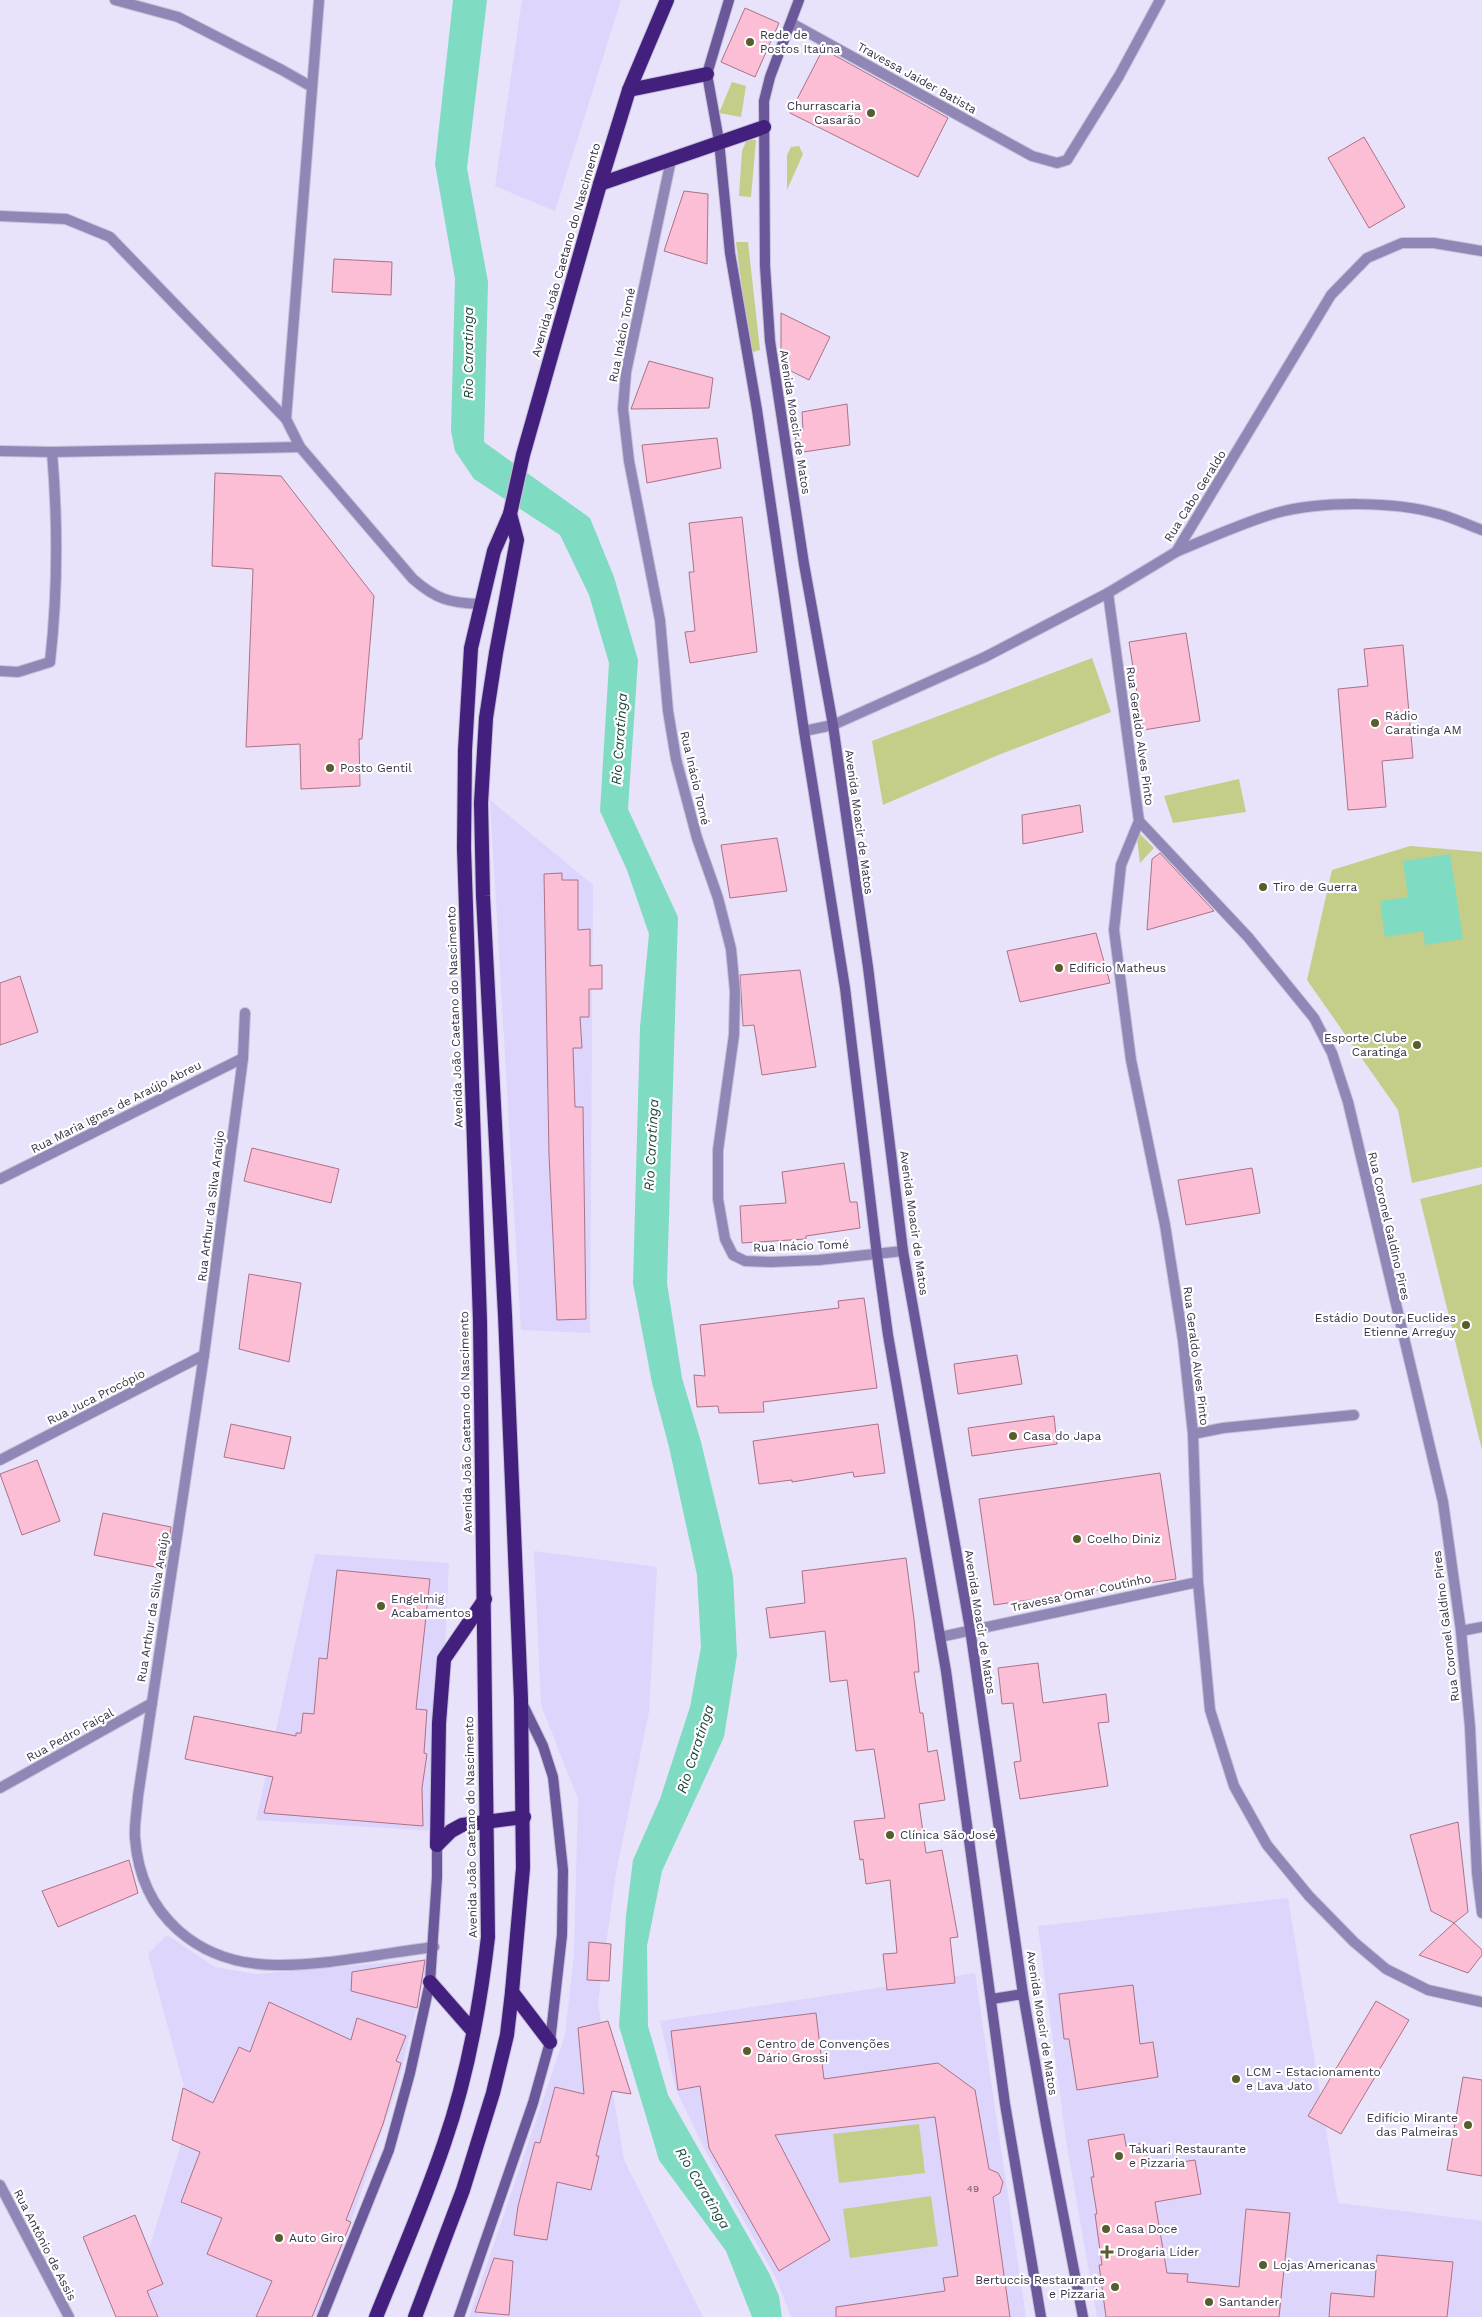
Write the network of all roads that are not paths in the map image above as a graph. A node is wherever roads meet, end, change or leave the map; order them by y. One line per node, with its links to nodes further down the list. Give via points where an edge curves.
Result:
1 (115, 0): 9 (street, via 178,17)
2 (319, 0): 9 (street)
3 (667, 0): 10 (highway, Avenida João Caetano do Nascimento)
4 (729, 0): 8 (main road)
5 (799, 0): 7 (main road)
6 (1160, 0): 7 (street, Travessa Jaider Batista, via 1119,76 1067,160 1057,163 1032,156)
7 (790, 23): 11 (main road, via 764,101)
8 (707, 74): 10 (highway); 12 (main road)
9 (312, 87): 17 (street)
10 (629, 90): 14 (highway, Avenida João Caetano do Nascimento)
11 (764, 128): 12 (highway); 27 (main road, Avenida Moacir de Matos, via 765,266 770,341)
12 (719, 141): 13 (highway); 28 (main road, via 730,253 757,410)
13 (671, 160): 14 (highway); 34 (street, Rua Inácio Tomé, via 626,372 623,409 629,461 660,620 668,711 676,758 731,949 735,990 734,1035 718,1150 718,1200 725,1238 732,1255 745,1261)
14 (600, 184): 21 (highway, Avenida João Caetano do Nascimento, via 523,456)
15 (0, 216): 17 (street, via 66,219 110,237)
16 (1482, 250): 23 (street, Rua Cabo Geraldo, via 1434,242 1402,243 1368,258 1331,295)
17 (286, 419): 18 (street)
18 (300, 447): 20 (street); 25 (street, via 413,579 429,593 445,601)
19 (0, 451): 20 (street)
20 (52, 452): 26 (street, via 58,560 50,662 18,672)
21 (510, 514): 25 (highway, Avenida João Caetano do Nascimento, via 494,551); 45 (highway, Avenida João Caetano do Nascimento, via 517,540 486,718 481,802)
22 (1482, 530): 23 (street, via 1440,514 1398,505 1339,505 1277,513)
23 (1176, 552): 24 (street, Rua Cabo Geraldo)
24 (1108, 593): 27 (street, Rua Cabo Geraldo, via 985,658); 29 (street, Rua Geraldo Alves Pinto)
25 (480, 604): 40 (highway, Avenida João Caetano do Nascimento, via 470,658 464,848 480,1321)
26 (0, 671)
27 (832, 725): 28 (street, Rua Cabo Geraldo); 33 (main road, Avenida Moacir de Matos, via 868,967)
28 (804, 731): 34 (main road, via 846,988)
29 (1139, 821): 37 (street, Rua Geraldo Alves Pinto, via 1121,865 1114,930 1132,1060 1165,1224 1183,1340); 43 (street, Rua Coronel Galdino Pires, via 1248,937 1314,1018 1332,1053 1348,1102 1400,1330 1421,1403 1439,1484)
30 (245, 1013): 31 (street, Rua Arthur da Silva Araújo)
31 (243, 1058): 32 (street, Rua Maria Ignes de Araújo Abreu); 35 (street, Rua Arthur da Silva Araújo)
32 (0, 1179)
33 (903, 1251): 34 (street, Rua Inácio Tomé); 42 (main road, Avenida Moacir de Matos)
34 (876, 1255): 44 (main road)
35 (204, 1355): 38 (street, Rua Juca Procópio); 46 (street, Rua Arthur da Silva Araújo)
36 (1354, 1415): 37 (street)
37 (1193, 1434): 39 (street, Rua Geraldo Alves Pinto)
38 (0, 1460)
39 (1198, 1582): 42 (street, Travessa Omar Coutinho); 57 (street, Rua Geraldo Alves Pinto, via 1210,1710 1234,1786 1268,1845 1309,1896 1386,1970 1428,1990)
40 (484, 1599): 49 (highway, Avenida João Caetano do Nascimento); 50 (highway, via 444,1659 439,1723)
41 (1482, 1627): 43 (street)
42 (970, 1629): 44 (street, Travessa Omar Coutinho); 55 (main road, Avenida Moacir de Matos)
43 (1461, 1631): 51 (street, Rua Coronel Galdino Pires, via 1470,1727 1476,1873)
44 (940, 1637): 56 (main road)
45 (521, 1699): 48 (highway, Avenida João Caetano do Nascimento); 59 (main road, Avenida João Caetano do Nascimento, via 554,1778 564,1870 562,1935)
46 (152, 1703): 47 (street, Rua Pedro Faiçal); 52 (street, Rua Arthur da Silva Araújo, via 135,1838 143,1881 158,1911 181,1934 210,1953 242,1962 275,1965)
47 (0, 1788)
48 (524, 1817): 49 (highway); 54 (highway, Avenida João Caetano do Nascimento)
49 (485, 1821): 50 (highway, via 462,1825); 58 (highway, Avenida João Caetano do Nascimento, via 488,1937)
50 (437, 1845): 52 (main road)
51 (1482, 1913)
52 (434, 1947): 53 (main road)
53 (430, 1982): 58 (highway); 61 (main road, via 389,2150)
54 (512, 1992): 59 (highway); 64 (highway, Avenida João Caetano do Nascimento, via 506,2035 464,2190)
55 (1024, 1994): 56 (main road); 67 (main road, Avenida Moacir de Matos)
56 (992, 1999): 66 (main road, via 1005,2104)
57 (1482, 2002)
58 (473, 2031): 63 (highway, Avenida João Caetano do Nascimento, via 444,2144)
59 (550, 2042): 65 (main road, Avenida João Caetano do Nascimento, via 533,2103)
60 (0, 2185): 62 (street, Rua Antônio de Assis)
61 (323, 2314)
62 (69, 2317)
63 (376, 2317)
64 (415, 2317)
65 (459, 2317)
66 (1041, 2317)
67 (1083, 2317)

